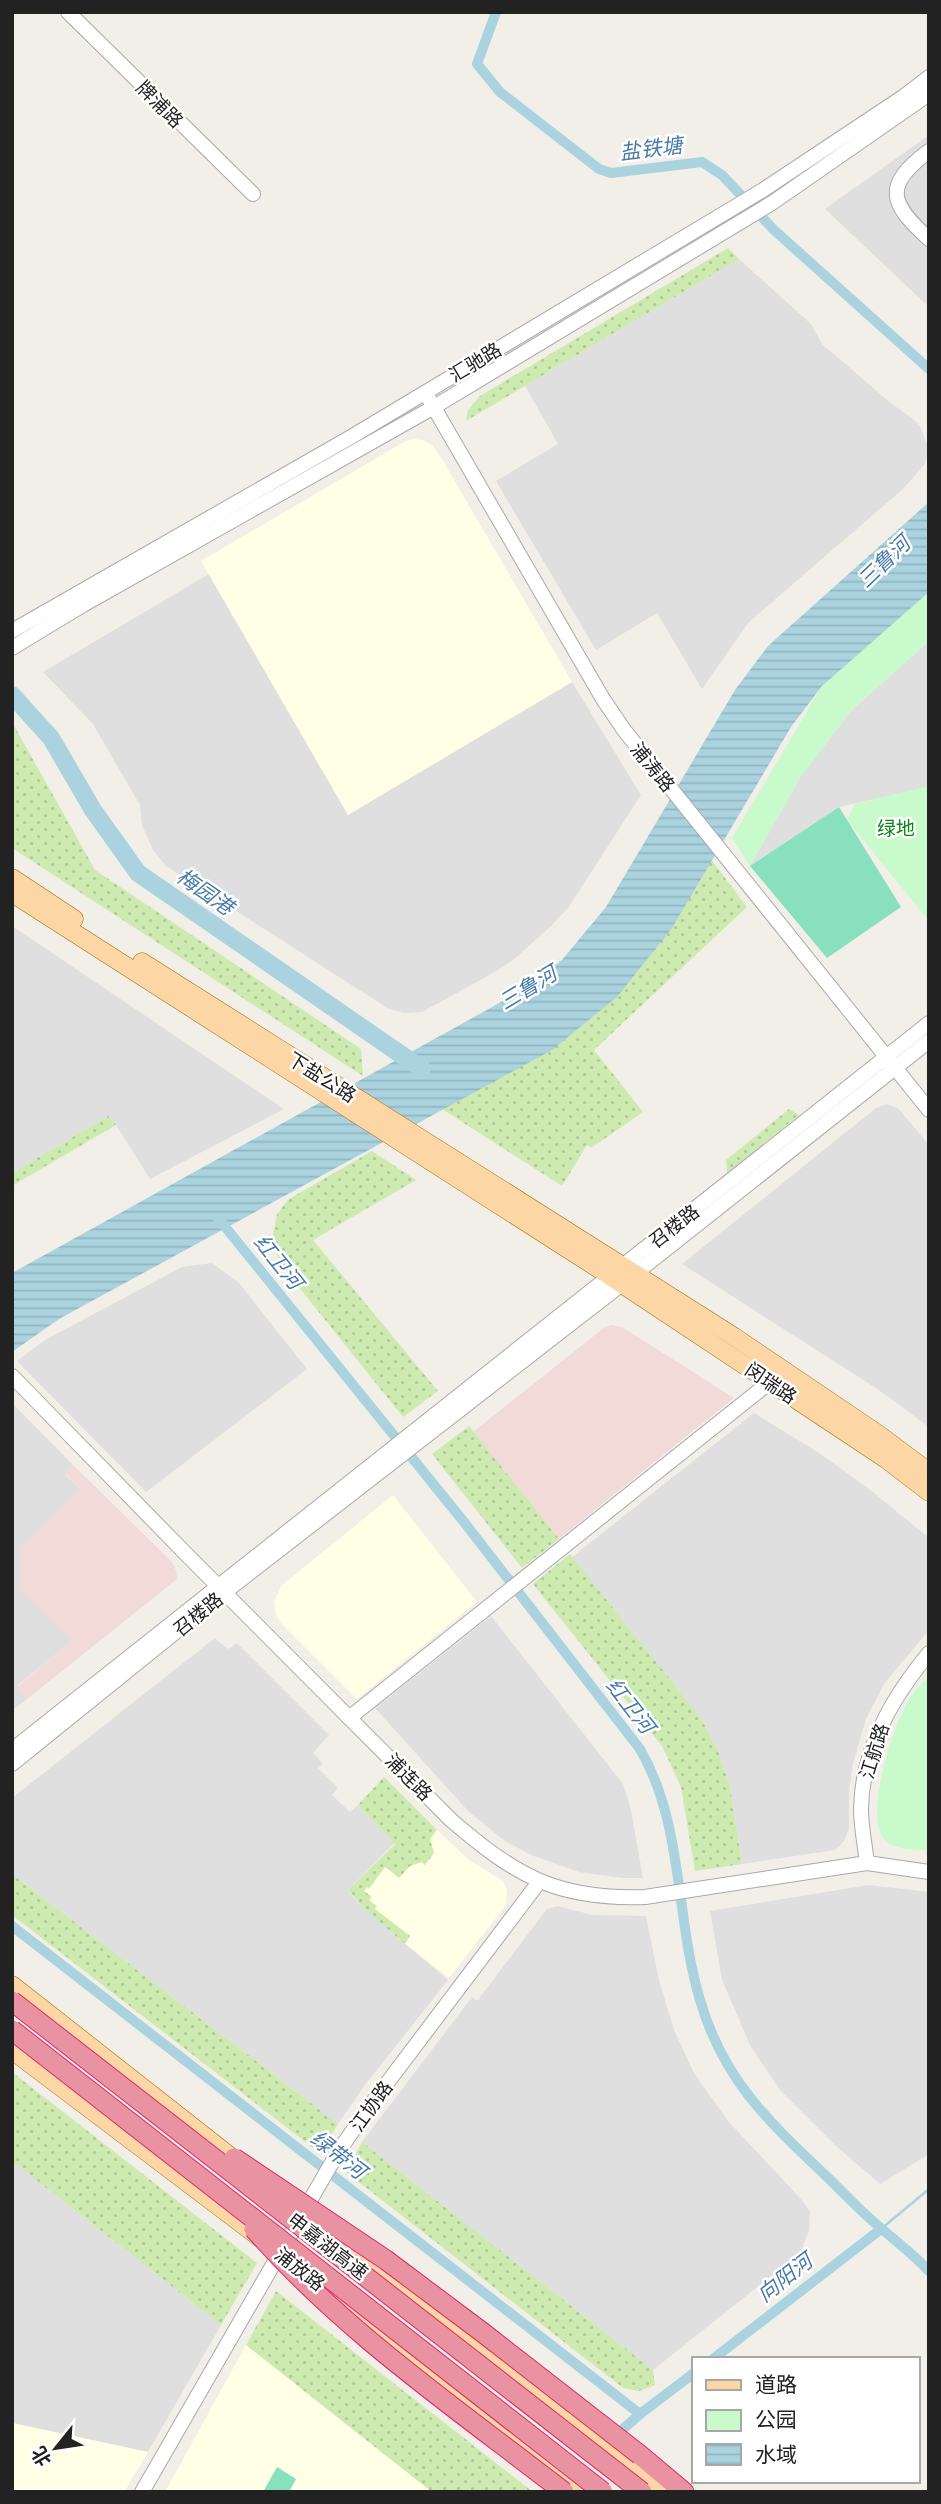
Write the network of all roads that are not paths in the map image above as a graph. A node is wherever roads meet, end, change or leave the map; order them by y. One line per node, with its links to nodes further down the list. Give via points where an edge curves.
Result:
1 (68, 12): 5 (street, 牌浦路)
2 (929, 77): 7 (street, 汇驰路, via 763,190)
3 (929, 94): 8 (street, 汇驰路, via 772,203)
4 (929, 151): 6 (street, via 908,167 896,187 899,207)
5 (253, 194)
6 (929, 239)
7 (424, 392): 8 (street, 浦涛路); 9 (street, 汇驰路)
8 (434, 407): 10 (street, 汇驰路); 15 (street, 浦涛路, via 624,730)
9 (12, 631)
10 (12, 648)
11 (12, 878): 16 (main road, 下盐公路)
12 (12, 893): 16 (main road, 下盐公路)
13 (929, 1023): 15 (street, 召楼路)
14 (929, 1041): 15 (street, 召楼路)
15 (890, 1063): 17 (street, 浦涛路); 18 (street, 召楼路)
16 (335, 1093): 18 (main road, 下盐公路)
17 (929, 1110)
18 (622, 1275): 20 (main road, 闵瑞路); 21 (main road, 闵瑞路, via 756,1351); 23 (street, 召楼路)
19 (12, 1376): 23 (street, 浦连路)
20 (770, 1382): 22 (main road, 闵瑞路); 25 (street)
21 (929, 1472)
22 (929, 1492)
23 (221, 1589): 25 (street, 浦连路); 26 (street, 召楼路); 27 (street, 召楼路)
24 (929, 1653): 28 (street, 江航路, via 897,1695 876,1737 861,1810)
25 (349, 1718): 30 (street, 浦连路, via 451,1820 512,1868)
26 (12, 1750)
27 (12, 1764)
28 (867, 1863): 29 (street, 浦连路); 30 (street, 浦连路, via 614,1898)
29 (929, 1872)
30 (539, 1882): 37 (street, 江协路, via 372,2103)
31 (12, 1985): 37 (main road)
32 (12, 2001): 35 (highway, 申嘉湖高速, bridge)
33 (12, 2030): 36 (highway, 申嘉湖高速, bridge)
34 (12, 2050): 38 (main road, 浦放路)
35 (148, 2106): 41 (highway, 申嘉湖高速, bridge); 43 (highway, bridge, via 386,2260)
36 (223, 2194): 39 (highway, 申嘉湖高速, bridge); 39 (highway, bridge, via 286,2266 364,2336)
37 (303, 2214): 38 (street, 江协路); 42 (main road)
38 (281, 2253): 39 (main road, 浦放路); 40 (street, 江协路)
39 (584, 2491)
40 (142, 2492)
41 (642, 2492)
42 (658, 2492)
43 (684, 2492)

